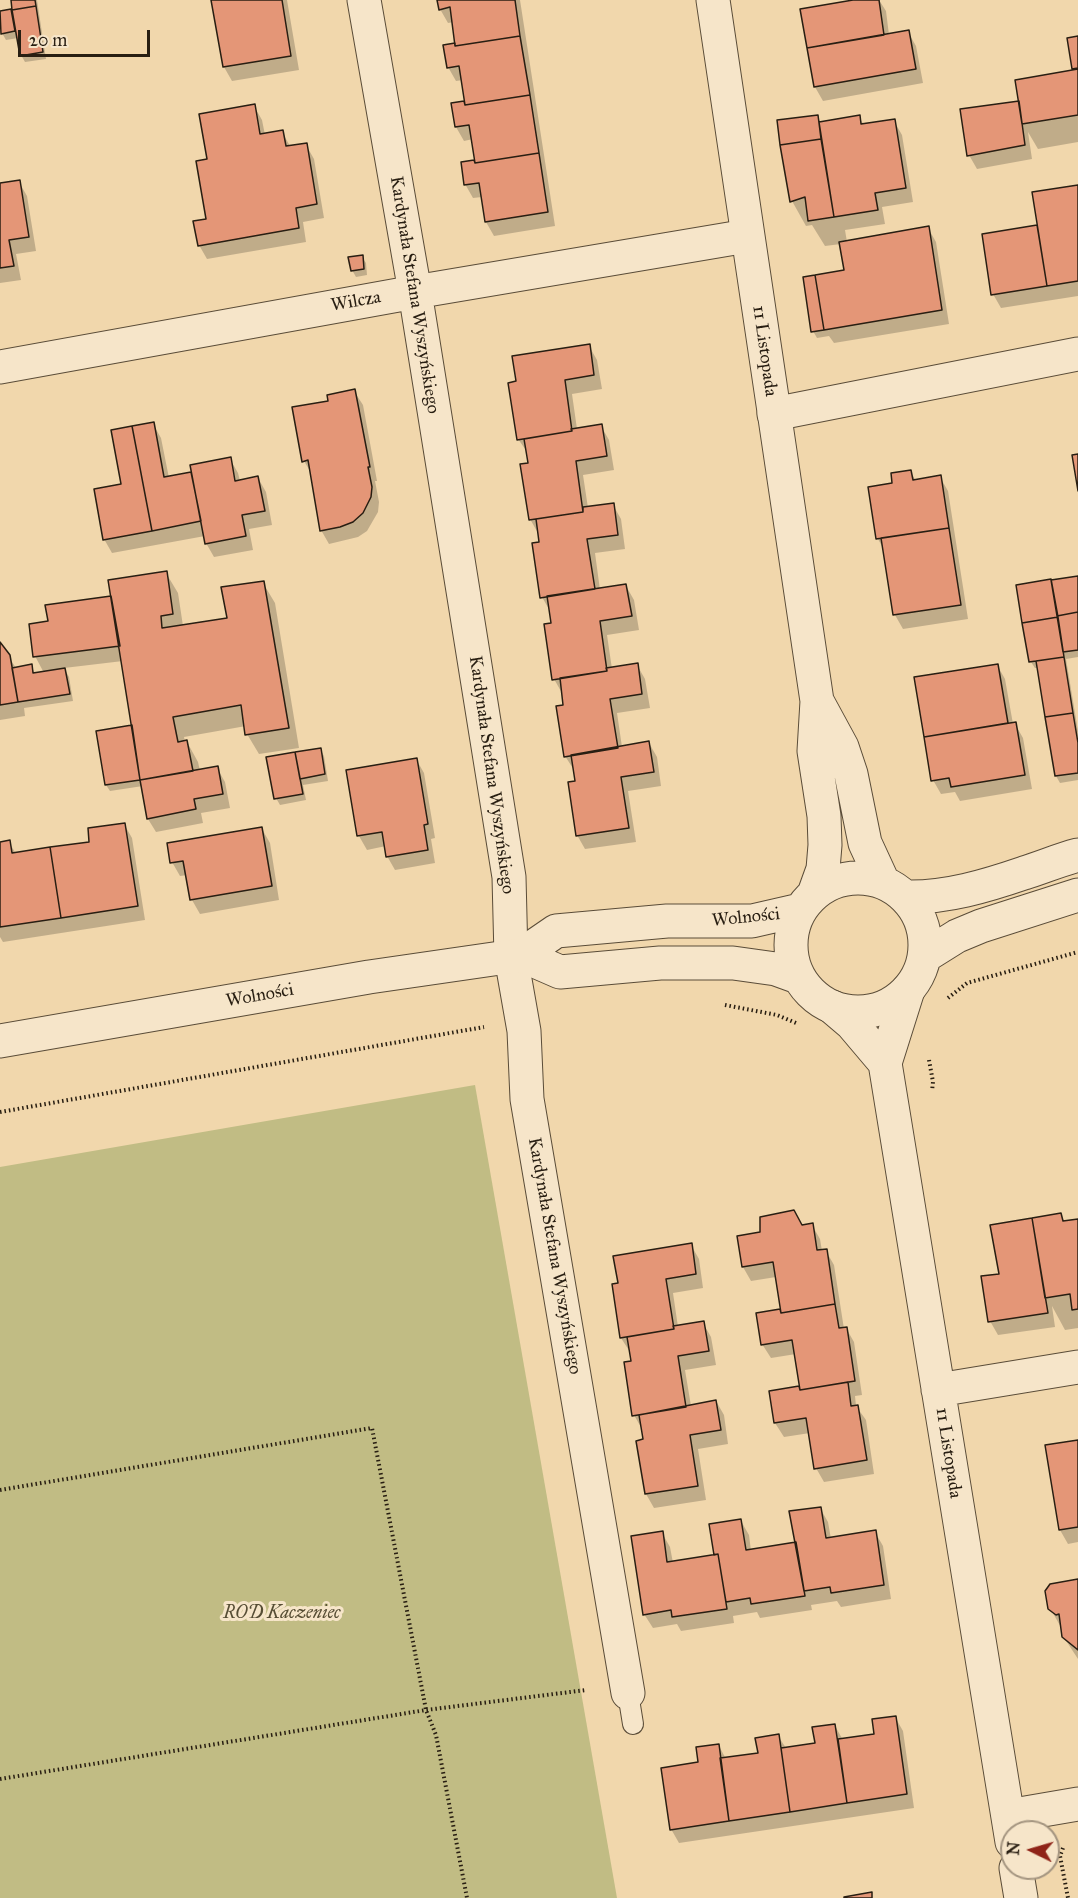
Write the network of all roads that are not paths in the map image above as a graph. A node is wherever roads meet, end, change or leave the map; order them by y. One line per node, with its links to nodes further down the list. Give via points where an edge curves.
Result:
1 (364, 0): 4 (street, Kardynała Stefana Wyszyńskiego)
2 (713, 0): 3 (street, 11 Listopada)
3 (747, 236): 4 (street, Wilcza); 7 (street, 11 Listopada)
4 (415, 292): 6 (street, Wilcza); 13 (street, Kardynała Stefana Wyszyńskiego, via 509,876)
5 (1078, 354): 7 (street)
6 (0, 367)
7 (774, 414): 8 (street, 11 Listopada)
8 (817, 701): 10 (street, 11 Listopada, via 842,747 865,843); 12 (street, 11 Listopada, via 814,751 825,845 822,869)
9 (1078, 855): 10 (street, via 928,897)
10 (894, 889): 12 (street, via 859,877 847,878 835,881); 14 (street, via 917,912 924,930)
11 (1078, 895): 14 (street, via 981,926)
12 (807, 902): 13 (street, Wolności, via 752,921 667,921 556,931); 15 (street, via 794,921 790,944)
13 (516, 956): 15 (street, via 560,972 660,963 733,963 776,969); 18 (street, Wolności, via 369,977); 22 (street, Kardynała Stefana Wyszyńskiego, via 528,1099)
14 (925, 956): 16 (street)
15 (798, 977): 17 (street, via 818,1000)
16 (908, 990): 17 (street, via 888,1005 864,1012); 19 (street, 11 Listopada)
17 (832, 1007): 19 (street)
18 (0, 1041)
19 (885, 1063): 21 (street, 11 Listopada)
20 (1078, 1367): 21 (street)
21 (938, 1390): 24 (street, 11 Listopada)
22 (630, 1708)
23 (1078, 1804): 25 (street)
24 (1009, 1820)
25 (1034, 1820)
26 (1018, 1880): 27 (street)
27 (1021, 1898)

